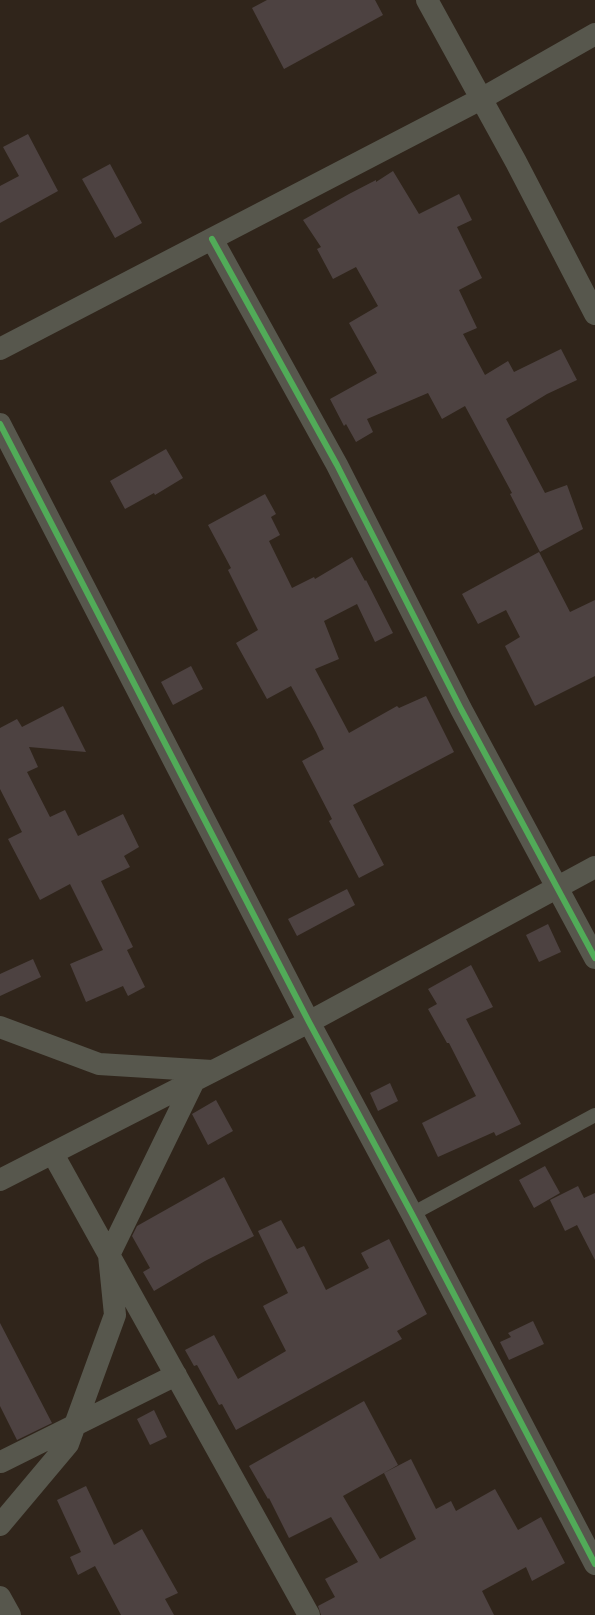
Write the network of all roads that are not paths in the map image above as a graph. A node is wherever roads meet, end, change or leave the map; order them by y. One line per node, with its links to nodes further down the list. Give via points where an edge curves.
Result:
1 (427, 0): 3 (street)
2 (595, 34): 3 (street)
3 (481, 99): 4 (street); 5 (street)
4 (212, 239): 6 (street); 9 (street, via 337,465)
5 (595, 314)
6 (0, 349)
7 (0, 424): 11 (street)
8 (595, 867): 9 (street)
9 (556, 888): 10 (street); 11 (street)
10 (595, 958)
11 (309, 1022): 13 (street); 18 (street)
12 (0, 1027): 13 (street, via 99,1064)
13 (213, 1071): 14 (street)
14 (194, 1081): 16 (street); 19 (street)
15 (595, 1115): 18 (lane)
16 (53, 1154): 17 (street); 19 (street)
17 (0, 1180)
18 (412, 1214): 24 (street)
19 (109, 1255): 20 (street); 21 (street, via 116,1315)
20 (176, 1375): 21 (street); 27 (street)
21 (74, 1426): 22 (street); 23 (street, via 68,1444)
22 (1, 1462)
23 (0, 1525)
24 (595, 1564)
25 (0, 1597): 26 (street)
26 (10, 1615)
27 (309, 1615)

